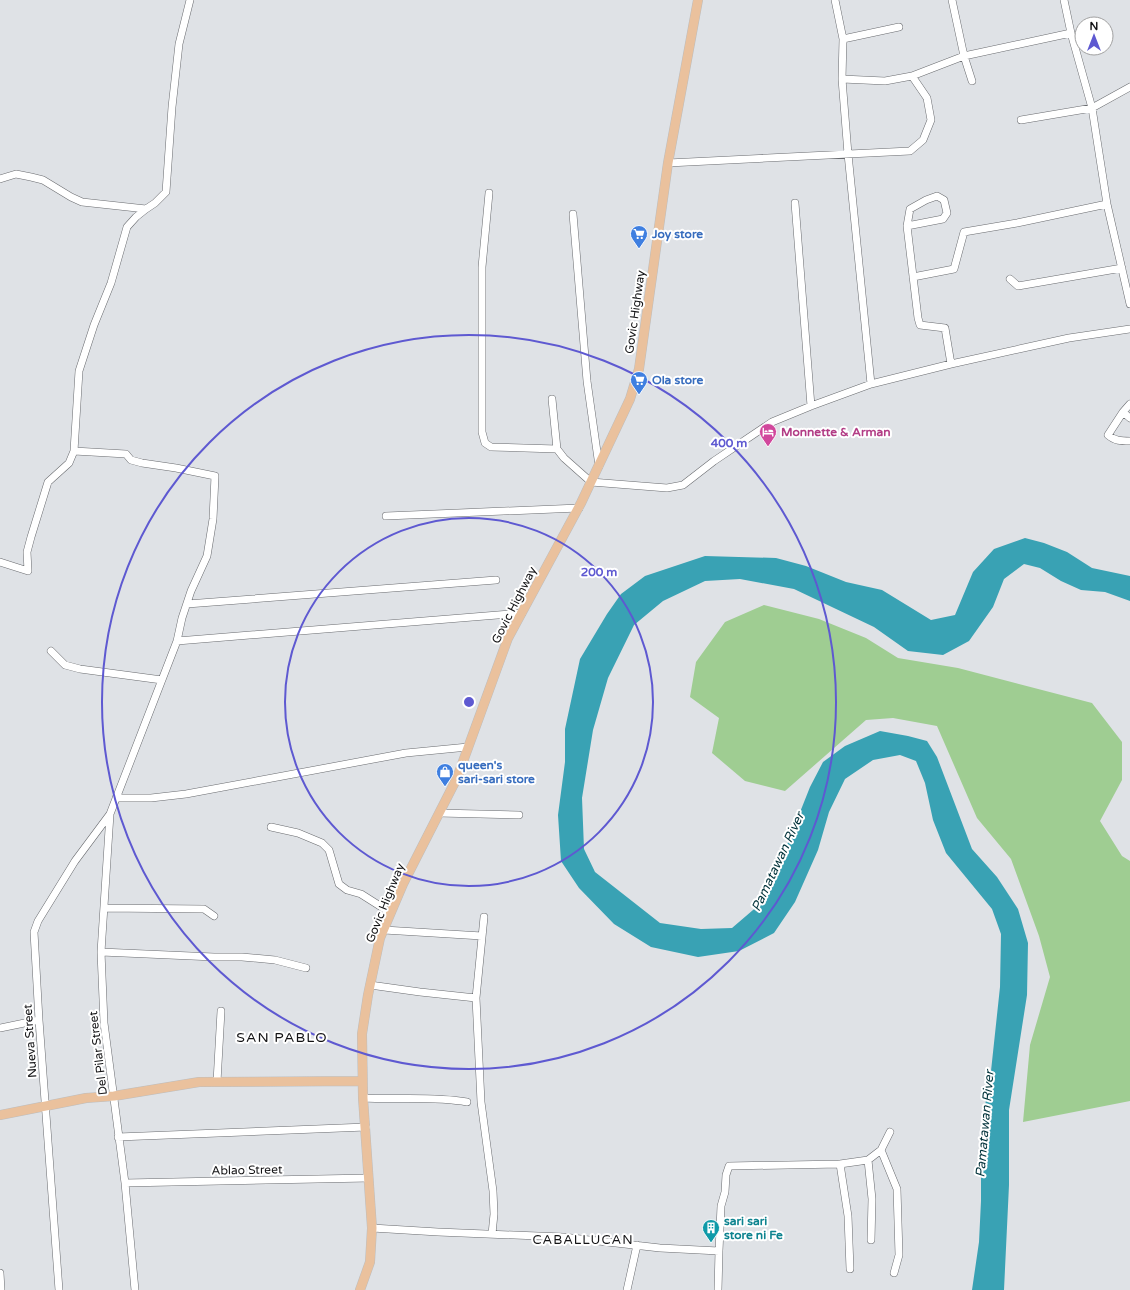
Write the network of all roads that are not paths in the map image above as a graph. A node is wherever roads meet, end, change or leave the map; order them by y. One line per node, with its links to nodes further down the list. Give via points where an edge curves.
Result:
1 (190, 0): 22 (street, via 179,44 166,192)
2 (698, 0): 17 (main road, Govic Highway)
3 (835, 0): 8 (street)
4 (952, 0): 9 (street)
5 (1064, 0): 7 (street)
6 (899, 27): 8 (street)
7 (1071, 33): 9 (street); 14 (street)
8 (843, 39): 11 (street)
9 (964, 56): 10 (street); 12 (street)
10 (912, 76): 11 (street, via 885,81); 16 (street, via 927,98 931,120 924,140 910,151)
11 (842, 79): 16 (street)
12 (972, 81)
13 (1130, 87): 14 (street)
14 (1092, 108): 15 (street); 21 (street)
15 (1021, 120)
16 (848, 154): 17 (street); 32 (street)
17 (668, 164): 41 (main road, Govic Highway, via 639,369 630,399)
18 (0, 179): 22 (street, via 16,174 31,177 43,180 82,202)
19 (489, 193): 39 (street, via 482,267 482,432 485,443 491,447)
20 (795, 203): 35 (street)
21 (1107, 204): 25 (street); 26 (street, via 964,232 954,269)
22 (146, 209): 40 (street, via 127,227 111,283 79,371)
23 (573, 214): 41 (street, via 587,380)
24 (907, 226): 24 (street, via 943,219 947,213 944,200 937,196 910,209); 26 (street)
25 (1122, 268): 27 (street, via 1018,286); 28 (street)
26 (913, 277): 31 (street, via 920,325 945,328)
27 (1010, 278)
28 (1127, 281): 29 (street)
29 (1130, 304)
30 (1130, 329): 31 (street, via 1069,338)
31 (951, 364): 32 (street)
32 (871, 384): 35 (street)
33 (552, 399): 39 (street)
34 (1130, 404): 36 (street)
35 (811, 406): 42 (street, via 772,422 683,485 667,488)
36 (1123, 412): 37 (street); 38 (street, via 1108,435 1112,439)
37 (1130, 418)
38 (1130, 441)
39 (557, 449): 42 (street)
40 (74, 451): 45 (street, via 69,463 48,482 27,552 28,571); 47 (street, via 126,454 131,460 142,463 215,476 213,519 207,556)
41 (599, 466): 42 (main road, Govic Highway)
42 (591, 482): 43 (main road, Govic Highway)
43 (579, 508): 44 (street); 48 (main road, Govic Highway)
44 (386, 516)
45 (0, 562)
46 (496, 580): 47 (street)
47 (187, 604): 49 (street)
48 (522, 613): 49 (street); 52 (main road, Govic Highway, via 508,638)
49 (177, 641): 51 (street)
50 (51, 651): 51 (street, via 65,665 80,669)
51 (162, 680): 53 (street)
52 (468, 747): 53 (street, via 406,752 186,794); 54 (main road, Govic Highway)
53 (116, 798): 55 (street)
54 (439, 813): 56 (street); 59 (main road, Govic Highway, via 403,884)
55 (110, 814): 58 (street, Del Pilar Street); 69 (street, Nueva Street, via 75,861 38,921 34,932)
56 (519, 816)
57 (271, 827): 59 (street, via 322,843 329,850 339,884)
58 (104, 908): 60 (street, via 204,908); 64 (street, Del Pilar Street)
59 (391, 914): 62 (main road, Govic Highway)
60 (214, 916)
61 (484, 917): 63 (street)
62 (384, 930): 63 (street); 66 (main road, Govic Highway)
63 (482, 936): 67 (street)
64 (101, 952): 65 (street, via 242,957 274,960); 73 (street, Del Pilar Street, via 104,1023)
65 (306, 968)
66 (370, 985): 67 (street); 71 (main road, Govic Highway, via 362,1034)
67 (476, 998): 87 (street, via 481,1102 493,1191)
68 (221, 1011): 72 (street)
69 (39, 1020): 70 (street); 76 (street, Nueva Street)
70 (0, 1028)
71 (362, 1081): 72 (main road); 74 (main road, Govic Highway)
72 (218, 1082): 73 (main road, via 199,1082)
73 (114, 1096): 76 (main road, via 86,1098); 80 (street, Del Pilar Street)
74 (363, 1098): 75 (street); 78 (main road, Govic Highway)
75 (467, 1102)
76 (45, 1106): 77 (main road); 95 (street, Nueva Street)
77 (0, 1115)
78 (366, 1127): 80 (street); 84 (main road, Govic Highway)
79 (890, 1132): 81 (street)
80 (118, 1137): 85 (street, Del Pilar Street)
81 (881, 1150): 82 (street); 93 (street, via 897,1189 899,1255)
82 (868, 1160): 83 (street); 88 (street, via 872,1199)
83 (840, 1164): 90 (street, via 730,1166 726,1174 721,1206); 91 (street, via 848,1216)
84 (369, 1178): 85 (street, Ablao Street); 86 (main road, Govic Highway)
85 (124, 1183): 96 (street, Del Pilar Street)
86 (372, 1228): 87 (street); 97 (main road, Govic Highway, via 370,1262)
87 (492, 1234): 89 (street, via 563,1237)
88 (871, 1240)
89 (636, 1245): 90 (street); 98 (street)
90 (719, 1251): 99 (street)
91 (850, 1269)
92 (0, 1273): 94 (street)
93 (894, 1273)
94 (1, 1290)
95 (59, 1290)
96 (136, 1290)
97 (360, 1290)
98 (627, 1290)
99 (718, 1290)

